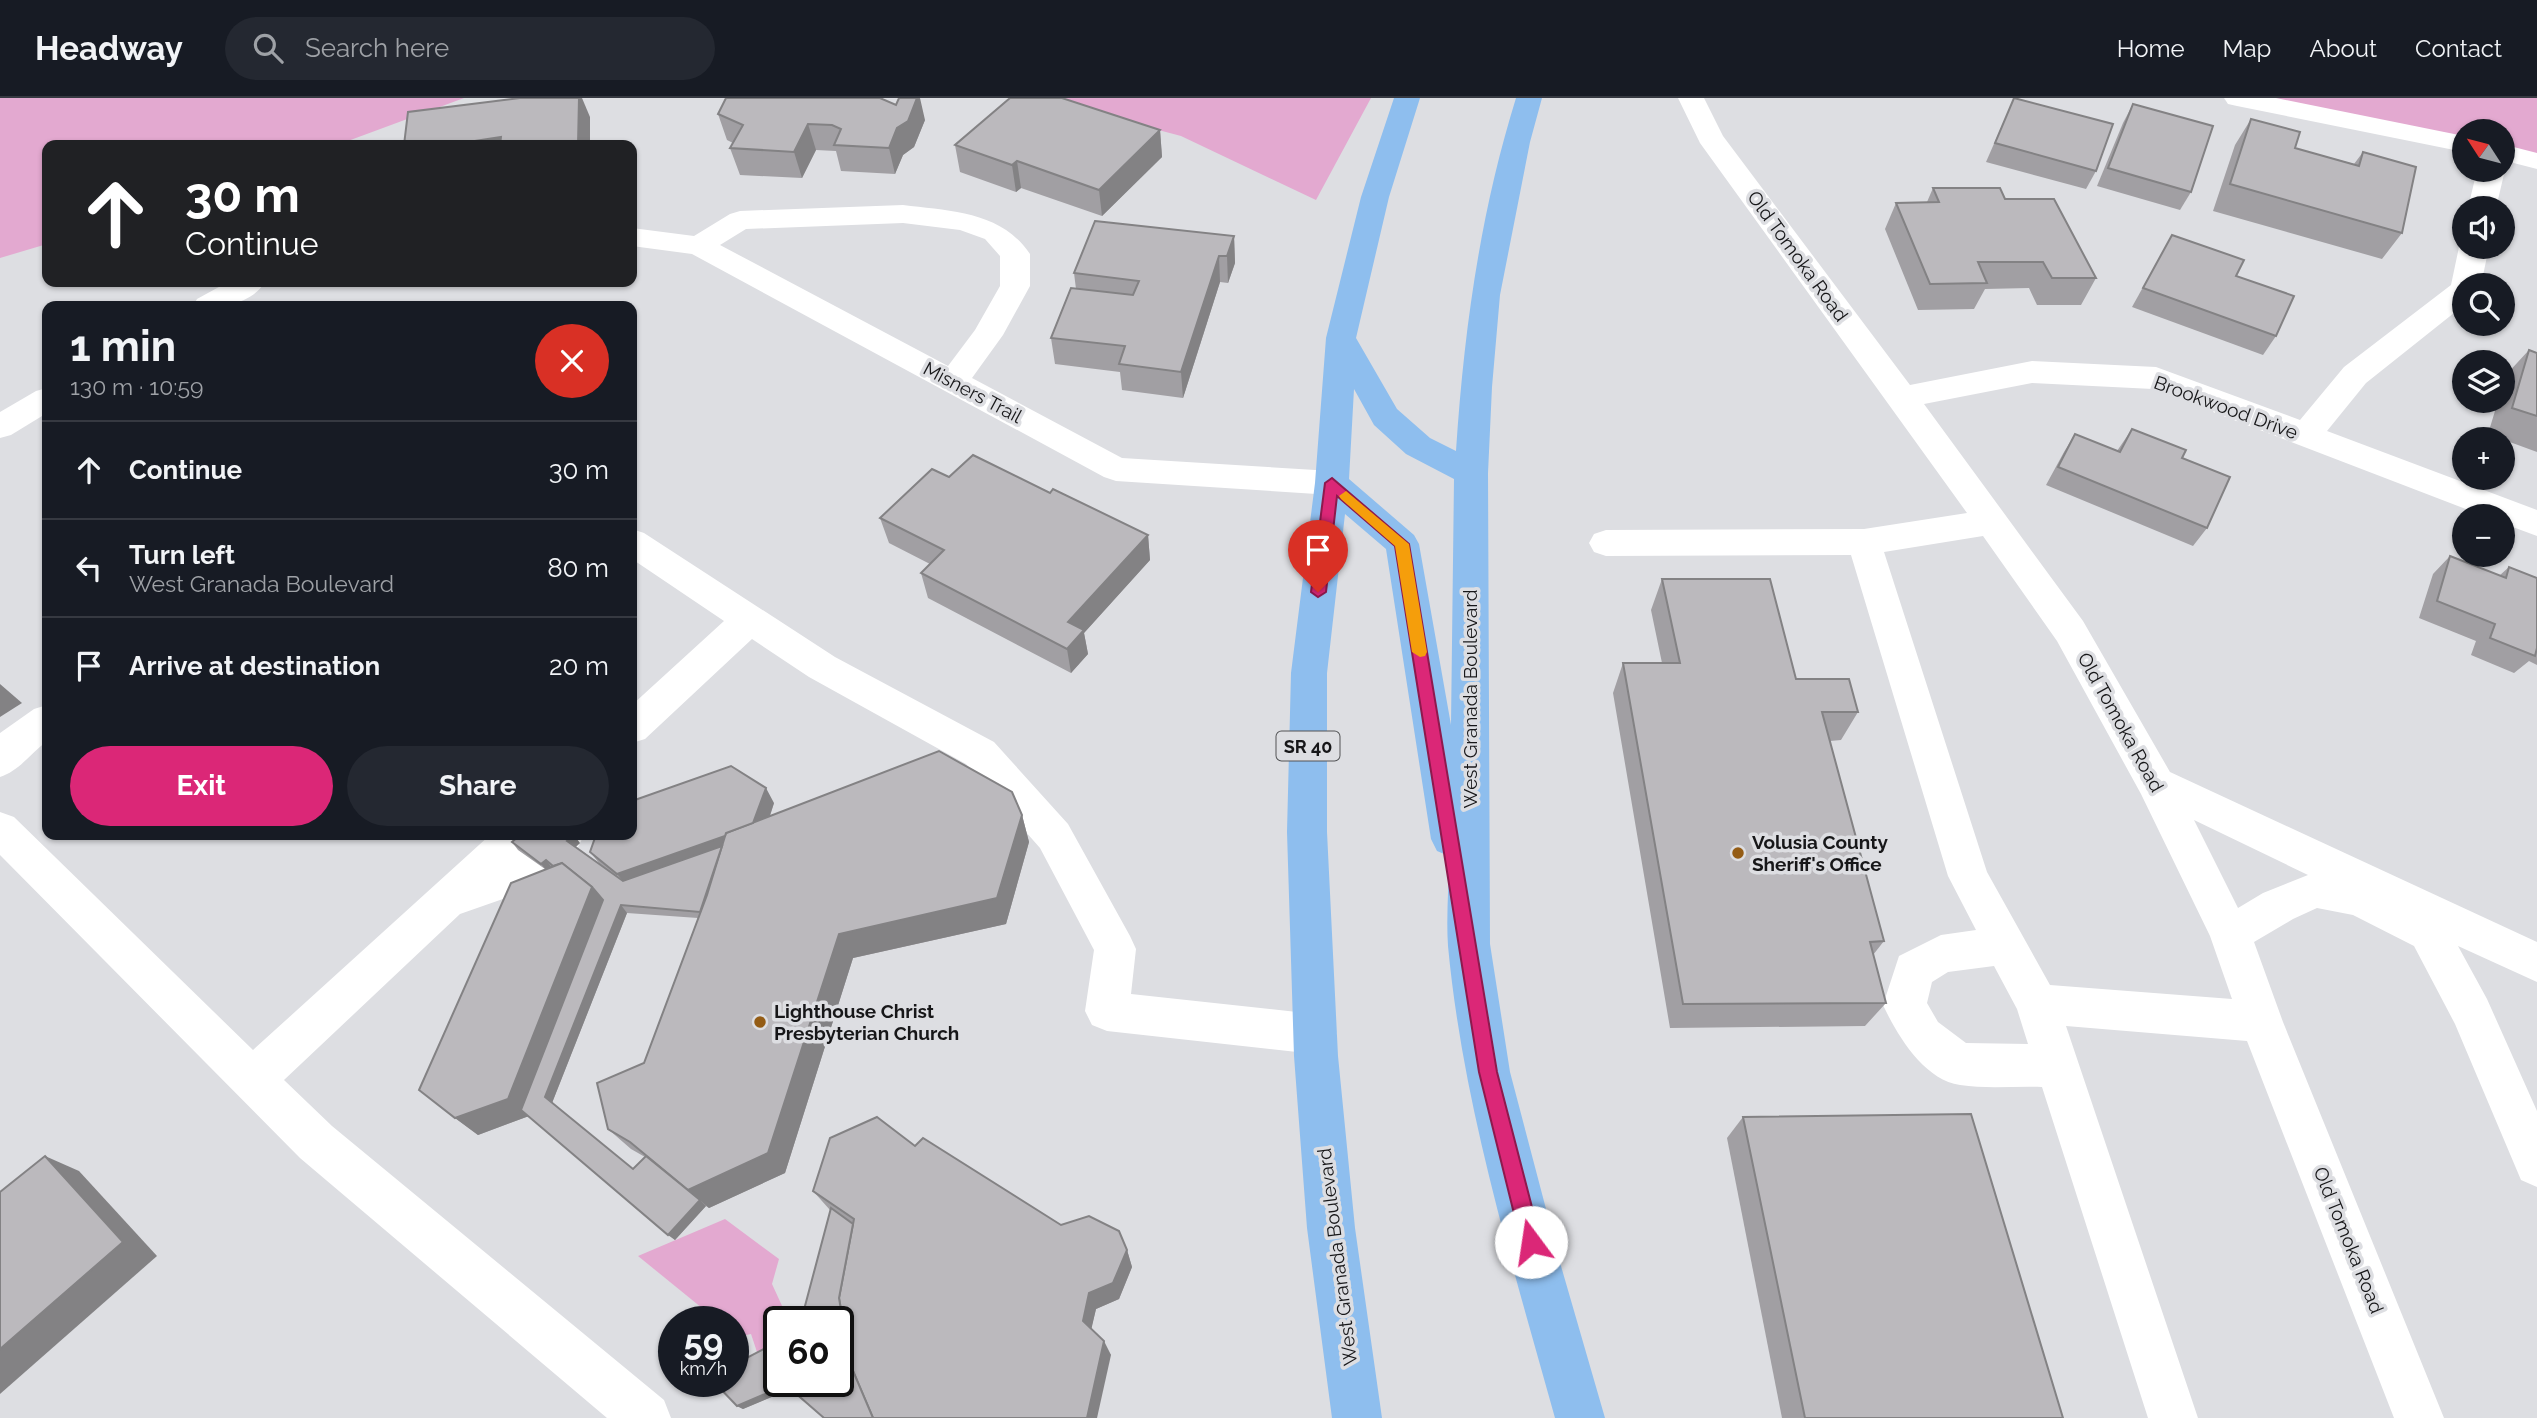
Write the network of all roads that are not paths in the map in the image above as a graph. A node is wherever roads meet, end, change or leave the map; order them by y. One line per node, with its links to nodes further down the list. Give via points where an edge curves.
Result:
1 (1407, 98): 13 (main road, West Granada Boulevard / SR 40, via 1375,197)
2 (1529, 98): 19 (main road, West Granada Boulevard, via 1485,295)
3 (1691, 98): 15 (street, Old Tomoka Road, via 1710,138)
4 (2237, 98): 5 (street)
5 (2452, 142)
6 (2515, 155): 7 (street)
7 (2537, 161)
8 (637, 238): 9 (street, Misners Trail)
9 (699, 246): 14 (street, Misners Trail); 14 (street, via 740,220 903,214 965,222 995,233 1015,254 1015,286 988,335)
10 (241, 287): 12 (street)
11 (2452, 297): 18 (street, via 2355,375)
12 (217, 301)
13 (1341, 338): 19 (main road, via 1385,417 1418,446); 20 (main road, West Granada Boulevard / SR 40)
14 (953, 382): 20 (street, Misners Trail, via 1116,469)
15 (1902, 397): 18 (street, Brookwood Drive, via 2032,372 2156,378); 21 (street, Old Tomoka Road)
16 (42, 402): 17 (street)
17 (0, 427)
18 (2305, 436): 22 (street, Brookwood Drive)
19 (1471, 473): 36 (main road, West Granada Boulevard)
20 (1332, 483): 36 (main road, via 1402,544); 41 (main road, West Granada Boulevard / SR 40, via 1308,673 1307,832)
21 (1992, 522): 23 (street); 30 (street, Old Tomoka Road, via 2070,631)
22 (2537, 523)
23 (1864, 541): 24 (street); 37 (street, via 1968,876)
24 (1606, 543)
25 (637, 545): 26 (street)
26 (748, 621): 27 (street); 41 (street, via 980,753 1054,836 1115,948 1107,1012)
27 (637, 723)
28 (42, 724): 29 (street)
29 (0, 761)
30 (2157, 784): 35 (street, Old Tomoka Road); 38 (street)
31 (0, 829): 43 (street)
32 (512, 840): 34 (street)
33 (558, 840): 34 (street, via 512,878)
34 (443, 903): 43 (street)
35 (2230, 934): 40 (street, Old Tomoka Road); 44 (street, via 2316,890 2360,898 2429,933 2472,1013)
36 (1469, 944): 47 (main road, West Granada Boulevard, via 1488,1072)
37 (2006, 946): 39 (street); 42 (street, via 1941,954 1914,970 1905,1005 1923,1036 1958,1064)
38 (2537, 963)
39 (2037, 1004): 40 (street); 42 (street)
40 (2261, 1022): 49 (street, Old Tomoka Road)
41 (1315, 1034): 46 (main road, West Granada Boulevard / SR 40, via 1331,1228)
42 (2057, 1066): 48 (street)
43 (253, 1079): 45 (street, via 316,1142)
44 (2537, 1164)
45 (646, 1418)
46 (1357, 1418)
47 (1580, 1418)
48 (2173, 1418)
49 (2419, 1418)

